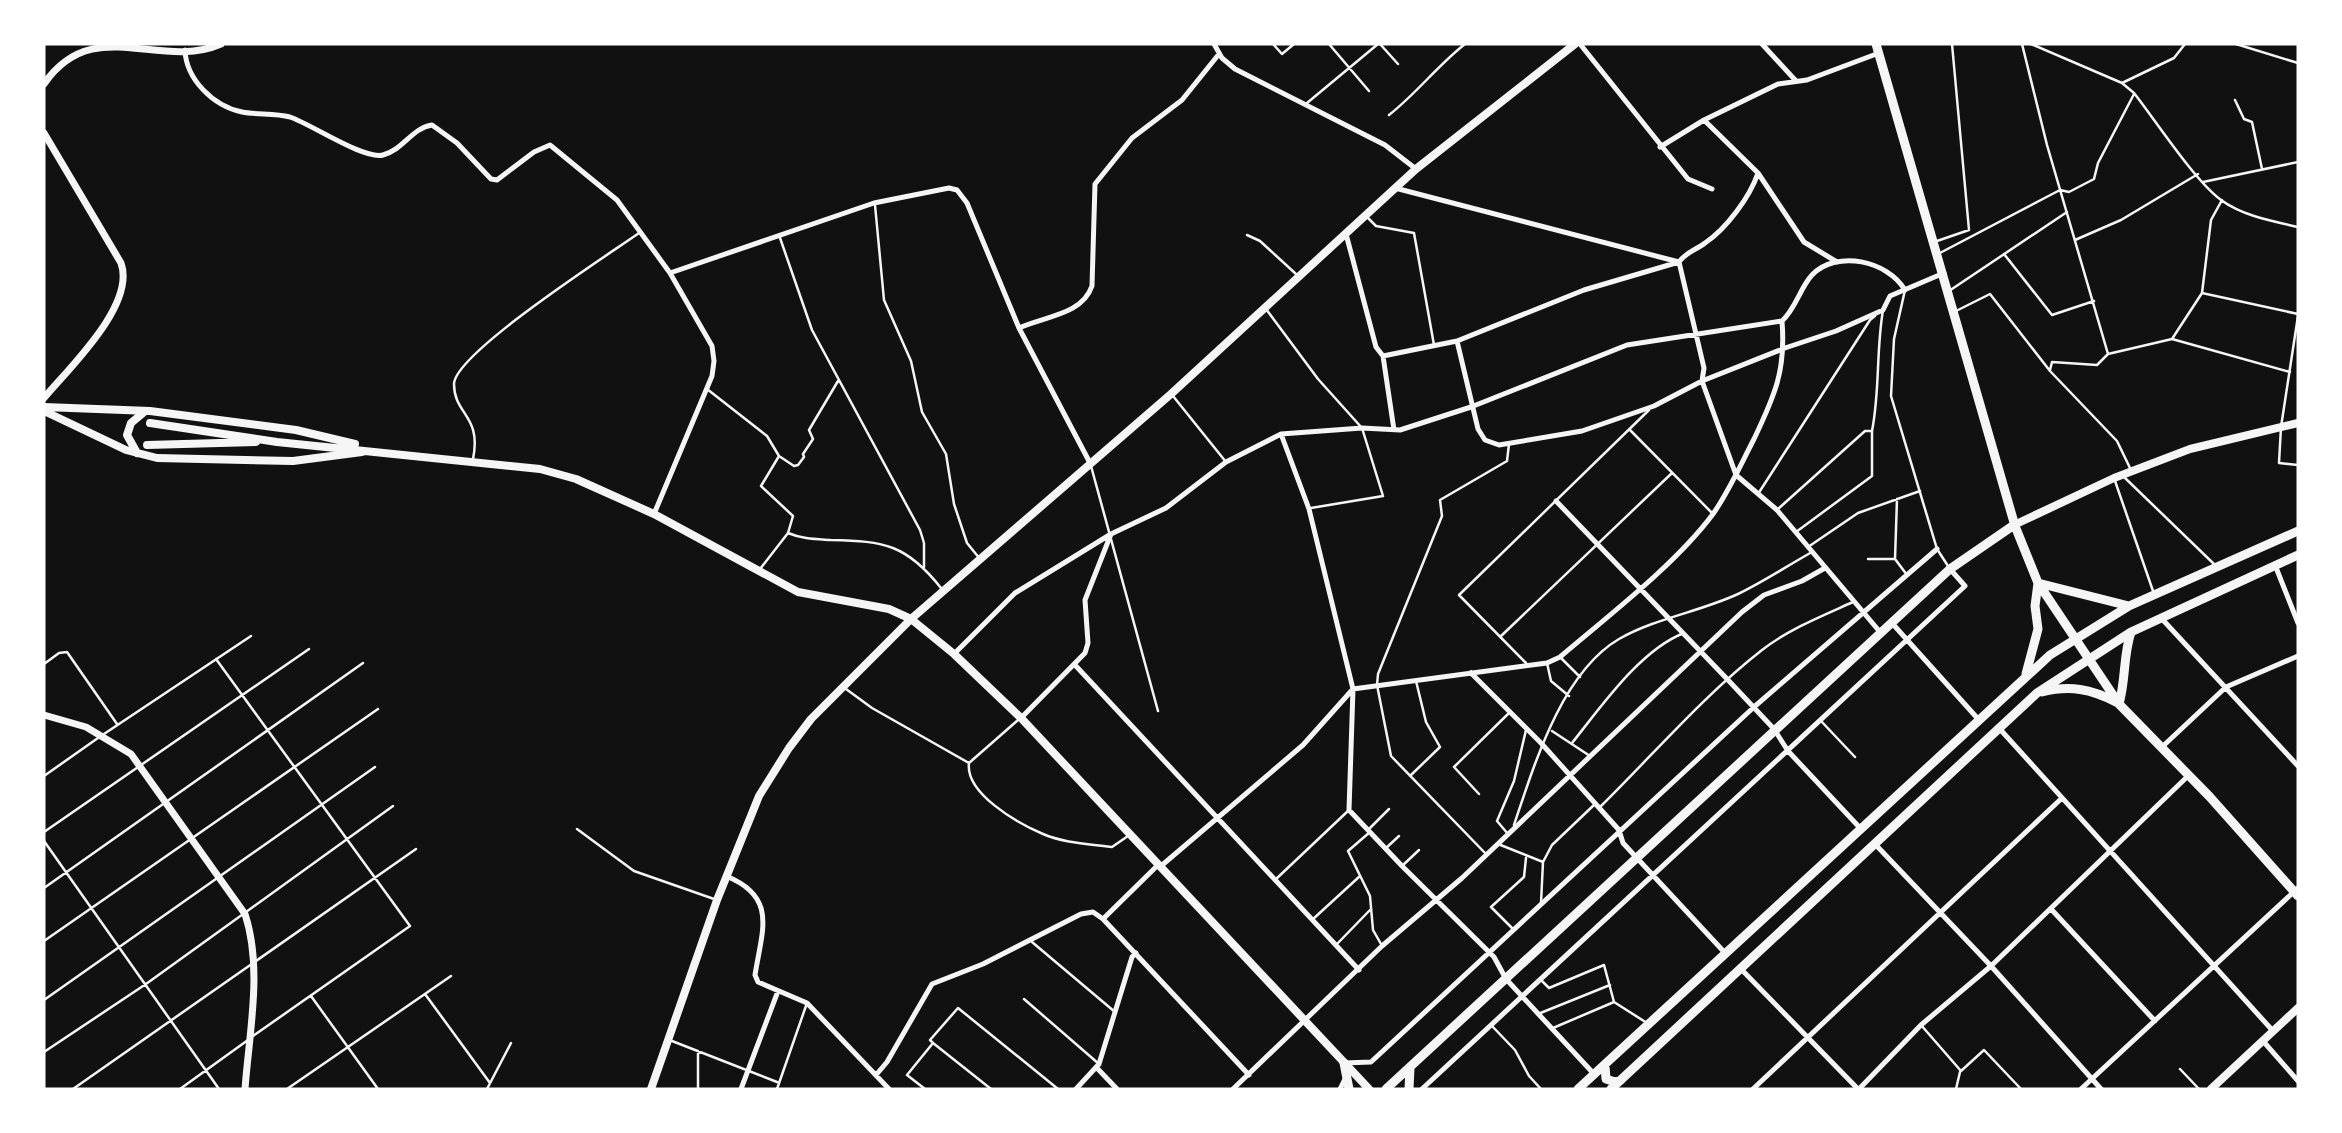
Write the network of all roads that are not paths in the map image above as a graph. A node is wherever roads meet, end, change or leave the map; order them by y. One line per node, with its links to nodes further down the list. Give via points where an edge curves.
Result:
1 (221, 44): 17 (street)
2 (1214, 44): 18 (street)
3 (1273, 44): 4 (lane, via 1282,54)
4 (1294, 44)
5 (1329, 44): 21 (lane)
6 (1379, 44): 19 (lane); 21 (lane)
7 (1465, 44): 29 (lane)
8 (1574, 44): 34 (main road)
9 (1580, 44): 32 (street)
10 (1762, 44): 22 (street)
11 (1952, 44): 52 (lane, via 1969,230)
12 (2022, 44): 41 (lane)
13 (2031, 44): 24 (lane)
14 (2185, 44): 24 (lane, via 2174,58)
15 (2236, 44): 20 (lane)
16 (1878, 48): 22 (street); 52 (main road)
17 (185, 50): 23 (street, via 98,46 76,52); 47 (street, via 189,75 227,106 290,117 378,155 432,125 497,180 550,145 617,200)
18 (1219, 54): 28 (street, via 1251,79); 69 (street, via 1182,100 1132,138 1095,184 1088,297 1074,309)
19 (1398, 64)
20 (2298, 64)
21 (1350, 67): 25 (lane); 28 (lane)
22 (1796, 81): 30 (street, via 1778,84)
23 (44, 83)
24 (2122, 83): 26 (lane)
25 (1369, 91)
26 (2134, 93): 37 (lane); 41 (lane, via 2094,179 2069,192)
27 (2235, 100): 35 (lane, via 2244,119 2252,122)
28 (1304, 105): 34 (street, via 1385,145)
29 (1389, 115)
30 (1704, 120): 32 (street); 36 (street)
31 (44, 133): 83 (street, via 121,263 124,279 107,323)
32 (1660, 147): 40 (street, via 1688,179)
33 (2298, 162): 35 (lane)
34 (1416, 169): 39 (main road)
35 (2262, 169): 38 (lane)
36 (1758, 173): 55 (street, via 1722,228); 56 (street, via 1804,242)
37 (2198, 174): 38 (lane); 51 (lane, via 2121,220)
38 (2203, 182): 42 (lane)
39 (1395, 188): 45 (main road); 55 (street)
40 (1712, 189)
41 (2060, 190): 44 (lane); 53 (lane)
42 (2222, 200): 46 (lane, via 2261,219); 62 (lane, via 2211,220)
43 (874, 203): 49 (street); 69 (street, via 957,190 966,199); 127 (lane, via 884,300 911,361 922,412 946,454 954,504 967,543)
44 (2067, 212): 51 (lane); 54 (lane)
45 (1365, 215): 48 (main road); 73 (lane, via 1376,226 1414,233)
46 (2298, 227)
47 (639, 233): 57 (street); 102 (lane, via 480,347 461,367 454,385 475,428)
48 (1345, 233): 59 (main road); 76 (street, via 1376,346)
49 (779, 235): 57 (street); 79 (lane, via 812,330)
50 (1247, 235): 59 (lane)
51 (2075, 240): 63 (lane)
52 (1934, 242): 53 (main road)
53 (1938, 254): 58 (main road)
54 (2004, 254): 61 (lane); 63 (lane, via 2052,315)
55 (1679, 262): 70 (street); 72 (street, via 1584,290)
56 (1838, 262): 60 (street, via 1857,260 1878,267); 68 (street, via 1814,272 1793,311)
57 (670, 273): 81 (street, via 712,346 714,366)
58 (1944, 273): 60 (street); 61 (main road)
59 (1299, 276): 64 (main road)
60 (1905, 290): 65 (street, via 1890,296); 110 (lane, via 1894,339 1891,396)
61 (1949, 290): 66 (main road)
62 (2202, 293): 67 (lane); 71 (lane)
63 (2094, 301): 75 (lane)
64 (1264, 306): 82 (main road); 91 (lane, via 1318,379)
65 (1883, 310): 74 (street); 94 (lane); 111 (lane, via 1870,320)
66 (1955, 311): 77 (lane, via 1990,294); 118 (main road)
67 (2298, 315): 78 (lane)
68 (1782, 321): 70 (street); 74 (street)
69 (1019, 327): 104 (street)
70 (1697, 333): 80 (street); 85 (street, via 1610,350)
71 (2172, 339): 75 (lane); 78 (lane)
72 (1457, 341): 73 (street); 85 (street)
73 (1434, 346): 76 (street)
74 (1785, 348): 80 (street); 108 (street, via 1776,394)
75 (2108, 354): 77 (lane, via 2098,365 2052,362)
76 (1383, 356): 92 (street)
77 (2050, 371): 106 (lane, via 2117,441)
78 (2290, 372): 90 (lane)
79 (838, 381): 101 (lane, via 809,430 813,439 798,465); 131 (lane, via 920,530)
80 (1702, 382): 84 (street); 108 (street)
81 (707, 389): 101 (lane, via 767,436); 116 (street)
82 (1171, 394): 103 (lane); 104 (main road)
83 (44, 398)
84 (1654, 405): 93 (lane); 97 (street, via 1582,431)
85 (1471, 407): 92 (street); 97 (street, via 1485,440)
86 (44, 409): 87 (main road); 100 (main road)
87 (143, 413): 99 (main road, via 296,429); 100 (main road, via 131,423 127,435 133,450)
88 (150, 422): 96 (main road)
89 (2298, 423): 90 (main road)
90 (2281, 427): 105 (lane, via 2279,463); 106 (main road, via 2190,449)
91 (1362, 428): 92 (street); 95 (street); 114 (lane, via 1384,496)
92 (1394, 430)
93 (1629, 430): 107 (lane); 113 (lane)
94 (1872, 431): 115 (lane, via 1865,431); 121 (lane, via 1872,476)
95 (1281, 434): 103 (street); 114 (street)
96 (277, 442): 98 (main road); 99 (main road)
97 (1509, 444): 173 (lane, via 1507,461 1440,500 1442,516)
98 (147, 445)
99 (382, 450): 100 (main road, via 293,461); 102 (main road)
100 (142, 456)
101 (779, 456): 120 (lane, via 761,486 793,516)
102 (473, 461): 116 (main road, via 522,465 563,475)
103 (1226, 462): 122 (street, via 1166,508)
104 (1090, 463): 122 (lane); 127 (main road)
105 (2298, 465)
106 (2132, 471): 109 (main road)
107 (1672, 473): 117 (lane); 123 (lane)
108 (1735, 475): 111 (street); 117 (street)
109 (2118, 476): 118 (main road); 132 (lane); 140 (lane)
110 (1920, 491): 112 (lane); 124 (lane)
111 (1758, 494): 115 (street)
112 (1897, 499): 125 (lane, via 1858,513); 129 (lane)
113 (1556, 501): 123 (street); 153 (lane, via 1459,595)
114 (1309, 509): 176 (street)
115 (1777, 510): 121 (street)
116 (654, 513): 135 (main road)
117 (1713, 514): 138 (street)
118 (2014, 525): 134 (main road); 137 (main road)
119 (2298, 531): 132 (main road)
120 (788, 533): 131 (lane, via 813,539 873,541 902,550); 135 (lane)
121 (1796, 533): 125 (street)
122 (1111, 534): 158 (street, via 1015,593); 167 (street, via 1085,600 1088,643); 183 (lane)
123 (1599, 544): 138 (street); 153 (lane)
124 (1937, 549): 134 (lane); 136 (street)
125 (1810, 550): 133 (street); 146 (lane, via 1739,593)
126 (2298, 555): 130 (main road)
127 (980, 559): 139 (main road)
128 (1868, 559): 129 (lane)
129 (1895, 559): 136 (lane)
130 (2275, 565): 144 (main road); 148 (street)
131 (924, 567): 139 (lane)
132 (2217, 567): 140 (main road)
133 (1825, 568): 141 (street); 157 (street, via 1764,595)
134 (1950, 569): 147 (main road); 155 (street, via 1965,586)
135 (758, 572): 145 (main road, via 798,592 889,610)
136 (1907, 575): 143 (street)
137 (2038, 583): 142 (main road); 154 (main road); 170 (main road, via 2038,629)
138 (1642, 587): 146 (street); 160 (street)
139 (943, 591): 145 (main road)
140 (2154, 594): 142 (main road)
141 (1853, 602): 143 (street); 172 (lane, via 1790,631)
142 (2129, 606): 154 (main road)
143 (1863, 613): 149 (street); 181 (street)
144 (2162, 618): 150 (main road); 175 (street)
145 (911, 619): 158 (main road); 174 (main road)
146 (1672, 619): 151 (street); 169 (lane, via 1618,640)
147 (1891, 622): 149 (main road); 155 (street)
148 (2298, 623)
149 (1880, 632): 192 (main road)
150 (2131, 632): 161 (main road); 180 (main road)
151 (1684, 633): 157 (street); 197 (lane, via 1668,639 1624,680)
152 (251, 636): 162 (lane)
153 (1500, 637): 164 (lane)
154 (2073, 638): 161 (main road); 170 (main road)
155 (1908, 640): 187 (street); 188 (street)
156 (309, 649): 177 (lane)
157 (1702, 653): 172 (street); 200 (street)
158 (954, 654): 186 (main road)
159 (2298, 656): 175 (street)
160 (1560, 657): 165 (street); 169 (lane)
161 (2087, 658): 178 (main road); 180 (main road)
162 (216, 659): 177 (lane); 189 (lane)
163 (363, 663): 193 (lane)
164 (1526, 663): 165 (street); 168 (street)
165 (1547, 663): 179 (lane, via 1551,681)
166 (44, 664): 189 (lane, via 67,652)
167 (1075, 666): 186 (street); 219 (street)
168 (1471, 673): 171 (street); 184 (street)
169 (1580, 677): 179 (lane)
170 (2024, 677): 187 (main road)
171 (1416, 681): 173 (street); 210 (lane, via 1426,722 1440,747)
172 (1730, 681): 181 (street); 216 (lane, via 1697,706)
173 (1377, 685): 176 (street); 210 (lane, via 1391,756)
174 (844, 687): 202 (lane, via 872,708); 246 (main road, via 811,719 759,796)
175 (2226, 687): 198 (street); 204 (street)
176 (1353, 689): 218 (street); 219 (street, via 1303,745)
177 (241, 693): 193 (lane); 203 (lane)
178 (2037, 693): 180 (main road, via 2076,688 2095,691); 191 (main road)
179 (1569, 696): 194 (lane)
180 (2119, 704): 198 (main road)
181 (1754, 708): 192 (street); 223 (street)
182 (378, 709): 205 (lane)
183 (1158, 711)
184 (1510, 711): 190 (street); 211 (lane, via 1454,767)
185 (45, 717): 195 (street)
186 (1021, 718): 202 (lane); 226 (main road)
187 (1979, 720): 222 (main road)
188 (1821, 721): 199 (street); 201 (lane)
189 (117, 724): 195 (lane)
190 (1526, 727): 196 (street); 227 (lane, via 1518,769 1497,821)
191 (1998, 727): 212 (street); 232 (main road)
192 (1774, 729): 199 (street); 239 (main road)
193 (268, 730): 205 (lane); 213 (lane)
194 (1550, 730): 196 (lane); 197 (lane)
195 (102, 735): 203 (street); 209 (lane)
196 (1541, 743): 207 (street); 220 (lane)
197 (1572, 743): 200 (lane)
198 (2162, 747): 208 (main road)
199 (1788, 751): 222 (street); 248 (street)
200 (1590, 756): 207 (street)
201 (1855, 757)
202 (970, 763): 226 (lane, via 971,782 981,795 1044,835 1112,847)
203 (141, 765): 213 (street); 225 (lane)
204 (2298, 766)
205 (295, 767): 214 (lane); 229 (lane)
206 (375, 767): 214 (lane)
207 (1570, 775): 216 (street); 220 (street)
208 (2189, 775): 237 (street); 252 (main road)
209 (44, 776)
210 (1409, 776): 238 (lane)
211 (1479, 793)
212 (2062, 798): 237 (street); 260 (street)
213 (166, 801): 229 (street); 244 (lane)
214 (322, 805): 230 (lane); 245 (lane)
215 (393, 806): 230 (lane)
216 (1597, 806): 223 (street); 241 (lane, via 1552,845)
217 (1390, 809): 224 (lane)
218 (1349, 810): 224 (street); 250 (lane)
219 (1217, 818): 242 (street); 250 (street)
220 (1513, 828): 227 (street)
221 (577, 829): 253 (lane, via 634,871)
222 (1861, 829): 271 (main road)
223 (1619, 830): 239 (street); 255 (street)
224 (1369, 831): 235 (street); 247 (lane, via 1348,851)
225 (44, 832)
226 (1130, 834): 242 (main road)
227 (1508, 834): 233 (street)
228 (1399, 836): 235 (lane)
229 (193, 838): 245 (street); 257 (lane)
230 (347, 840): 249 (lane); 259 (lane)
231 (44, 841): 244 (lane)
232 (1874, 843): 260 (street); 275 (main road)
233 (1498, 844): 238 (street); 240 (lane)
234 (416, 849): 249 (lane)
235 (1385, 849): 243 (street)
236 (1419, 850): 243 (lane)
237 (2112, 851): 256 (street); 274 (street)
238 (1486, 854): 254 (street)
239 (1637, 857): 248 (street); 278 (main road)
240 (1526, 858): 241 (lane); 263 (lane, via 1524,877 1491,907)
241 (1543, 862): 255 (lane)
242 (1160, 865): 261 (street); 295 (main road)
243 (1402, 866): 254 (street)
244 (66, 872): 251 (lane); 257 (lane)
245 (220, 876): 259 (street); 267 (lane)
246 (726, 876): 253 (main road); 282 (street, via 747,886 758,898 763,926 755,976 763,986)
247 (1360, 876): 258 (lane, via 1370,896); 262 (lane)
248 (1654, 876): 271 (street); 279 (street)
249 (375, 879): 272 (lane); 284 (lane, via 410,926)
250 (1275, 880): 262 (street)
251 (44, 888)
252 (2297, 892): 274 (street)
253 (717, 900): 303 (main road)
254 (1436, 900): 268 (street); 270 (street)
255 (1541, 905): 263 (street)
256 (2051, 909): 273 (street); 293 (street)
257 (93, 910): 265 (lane); 267 (lane)
258 (1370, 910): 266 (lane); 268 (lane)
259 (244, 914): 272 (street); 280 (lane)
260 (1940, 915): 273 (street); 301 (street)
261 (1103, 919): 264 (street, via 1093,912 1081,914); 269 (street)
262 (1312, 920): 266 (street)
263 (1514, 930): 270 (street)
264 (1031, 940): 291 (lane); 319 (street, via 932,984)
265 (44, 942)
266 (1336, 945): 276 (street)
267 (119, 946): 280 (lane); 287 (lane)
268 (1382, 946): 276 (street)
269 (1136, 953): 291 (street); 320 (street)
270 (1491, 954): 278 (street); 312 (street, via 1371,1062)
271 (1726, 954): 296 (main road)
272 (254, 964): 294 (lane); 302 (street)
273 (1991, 966): 297 (street); 322 (street)
274 (2214, 966): 293 (street); 300 (street)
275 (1740, 968): 301 (street); 321 (main road)
276 (1359, 971): 295 (street)
277 (451, 976): 283 (lane)
278 (1506, 979): 285 (street); 313 (main road)
279 (1541, 980): 281 (lane, via 1549,988 1604,965); 285 (street)
280 (146, 984): 294 (lane); 309 (lane)
281 (1610, 985): 288 (lane); 292 (lane)
282 (778, 991): 289 (street); 315 (street)
283 (425, 994): 307 (lane); 325 (lane)
284 (311, 996): 302 (lane); 307 (lane)
285 (1523, 997): 292 (street); 298 (street)
286 (1024, 999): 311 (lane)
287 (44, 1000)
288 (1615, 1002): 296 (lane); 299 (lane)
289 (807, 1003): 319 (street); 324 (lane)
290 (2298, 1008): 300 (main road)
291 (1115, 1012): 311 (street)
292 (1538, 1014): 299 (street)
293 (2155, 1021): 322 (street)
294 (172, 1022): 316 (lane); 326 (lane)
295 (1306, 1022): 312 (main road); 320 (street)
296 (1649, 1025): 310 (main road)
297 (1922, 1025): 317 (lane); 354 (street)
298 (1492, 1026): 349 (street); 350 (lane)
299 (1552, 1029): 318 (street)
300 (2273, 1031): 304 (main road)
301 (1808, 1038): 353 (street); 354 (street)
302 (249, 1039): 316 (lane); 329 (street)
303 (668, 1040): 308 (lane); 333 (main road)
304 (2263, 1041): 323 (street); 360 (main road)
305 (511, 1043): 325 (lane)
306 (933, 1043): 338 (lane, via 907,1075); 339 (lane); 340 (lane, via 930,1040 958,1008)
307 (348, 1047): 330 (lane); 331 (lane)
308 (698, 1051): 315 (lane); 334 (lane)
309 (44, 1052)
310 (1606, 1063): 318 (main road); 321 (main road, via 1606,1079)
311 (1098, 1065): 341 (street); 342 (street)
312 (1345, 1068): 344 (street); 345 (main road); 346 (main road)
313 (1410, 1068): 347 (main road); 348 (main road)
314 (2180, 1069): 359 (lane)
315 (747, 1070): 324 (lane); 335 (street)
316 (207, 1071): 327 (lane); 328 (lane)
317 (1961, 1071): 355 (lane); 356 (lane, via 1984,1050)
318 (1594, 1074): 351 (main road)
319 (876, 1075): 337 (street)
320 (1249, 1075): 343 (street)
321 (1621, 1080): 352 (main road)
322 (2092, 1080): 357 (street); 358 (street)
323 (2298, 1081)
324 (777, 1082): 336 (lane)
325 (490, 1083): 332 (lane)
326 (73, 1089)
327 (180, 1089)
328 (219, 1089)
329 (245, 1089)
330 (287, 1089)
331 (378, 1089)
332 (487, 1089)
333 (651, 1089)
334 (698, 1089)
335 (741, 1089)
336 (777, 1089)
337 (889, 1089)
338 (925, 1089)
339 (991, 1089)
340 (1058, 1089)
341 (1076, 1089)
342 (1117, 1089)
343 (1233, 1089)
344 (1340, 1089)
345 (1349, 1089)
346 (1369, 1089)
347 (1386, 1089)
348 (1409, 1089)
349 (1422, 1089)
350 (1541, 1089)
351 (1578, 1089)
352 (1611, 1089)
353 (1753, 1089)
354 (1859, 1089)
355 (1956, 1089)
356 (2021, 1089)
357 (2081, 1089)
358 (2101, 1089)
359 (2199, 1089)
360 (2211, 1089)

